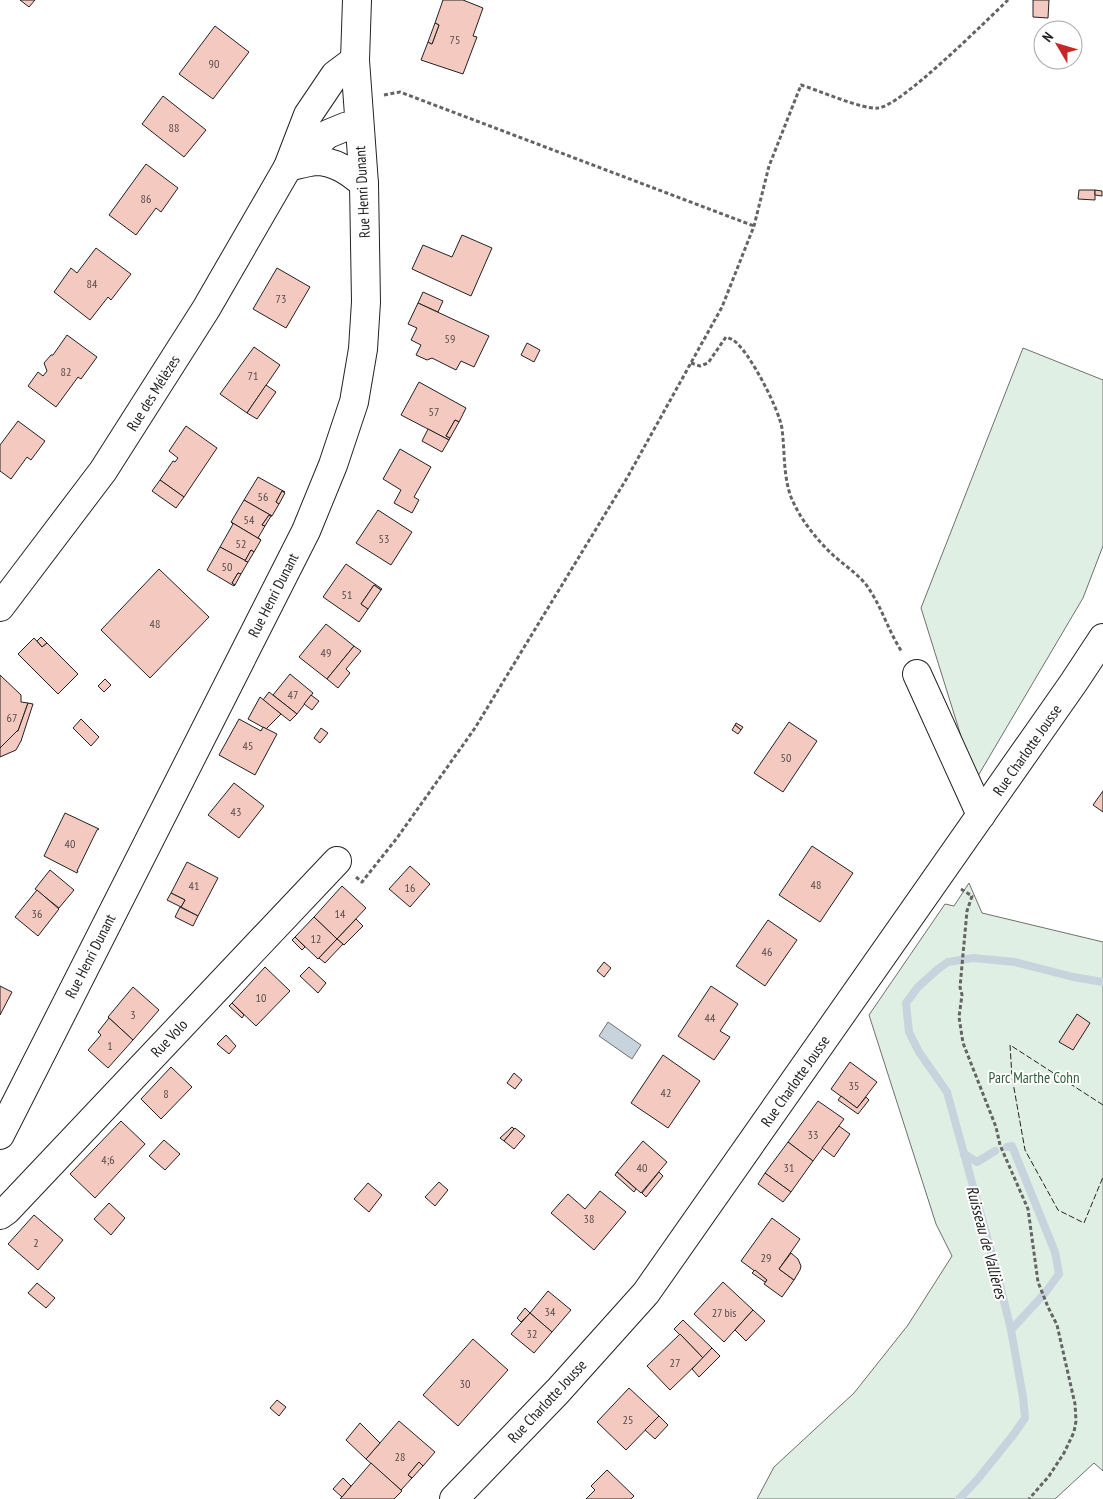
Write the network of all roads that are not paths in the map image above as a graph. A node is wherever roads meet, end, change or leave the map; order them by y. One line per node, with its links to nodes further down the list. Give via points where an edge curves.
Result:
1 (356, 3): 2 (street, Rue Henri Dunant)
2 (355, 60): 3 (street, Rue Henri Dunant); 4 (street, Rue des Mélèzes, via 335,75 308,115)
3 (358, 112): 4 (street, Rue des Mélèzes, via 345,127 328,134); 5 (street, Rue Henri Dunant)
4 (288, 166): 5 (street, via 315,161 334,164); 6 (street, Rue des Mélèzes, via 206,309 103,471)
5 (364, 184): 11 (street, Rue Henri Dunant, via 366,302 363,349 354,402 333,465 306,531)
6 (0, 607)
7 (1103, 638): 9 (street, Rue Charlotte Jousse)
8 (917, 674): 9 (street)
9 (982, 814): 13 (street, Rue Charlotte Jousse, via 646,1293)
10 (337, 861): 12 (street, Rue Volo)
11 (0, 1135)
12 (0, 1215)
13 (454, 1499)

